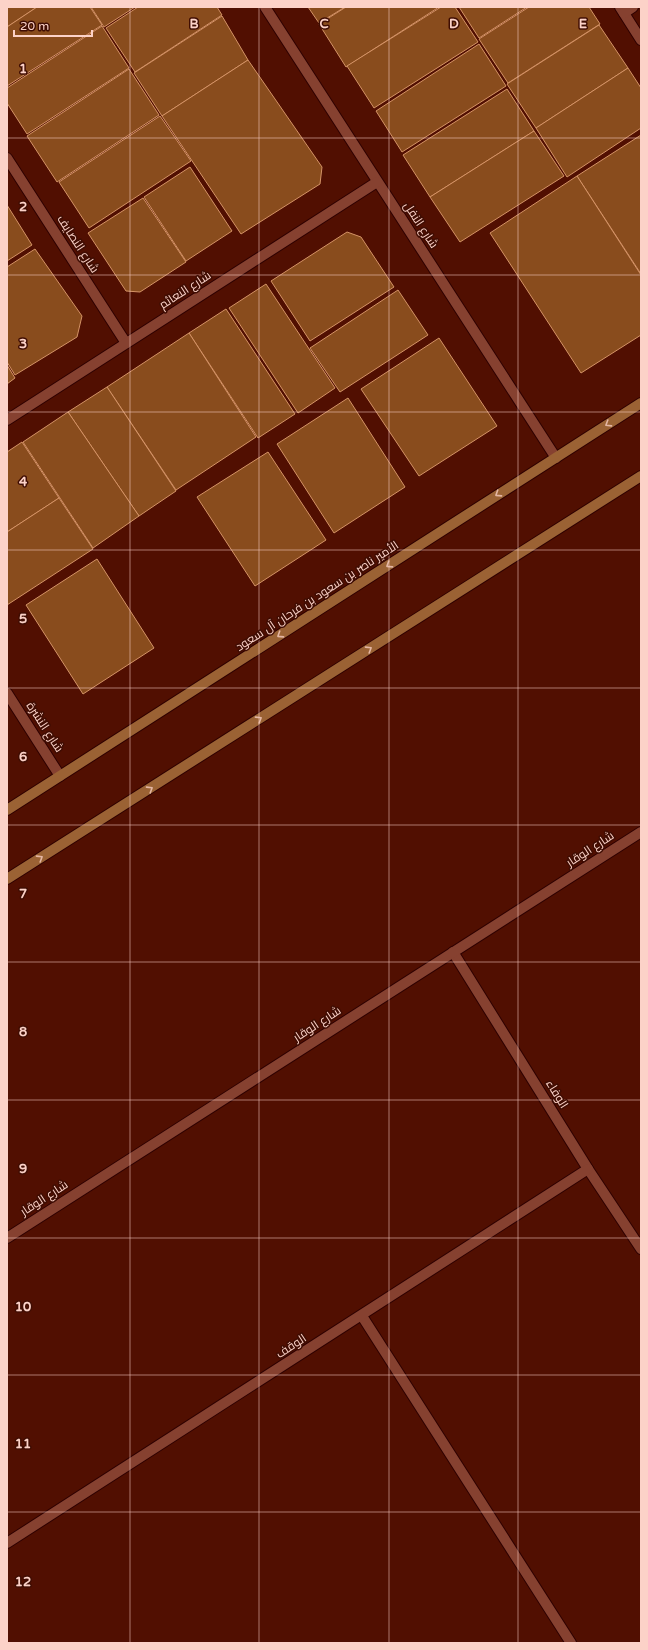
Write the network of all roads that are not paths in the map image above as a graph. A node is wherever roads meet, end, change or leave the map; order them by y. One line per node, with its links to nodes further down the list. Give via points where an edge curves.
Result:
1 (265, 7): 6 (street, شارع النفل)
2 (633, 7): 3 (street)
3 (622, 10): 4 (street)
4 (641, 40)
5 (7, 158): 7 (street, شارع النصايف)
6 (377, 182): 7 (street, شارع النعائم); 10 (street, شارع النفل)
7 (126, 343): 9 (street, شارع النعائم)
8 (641, 404): 10 (street, الأمير ناصر بن سعود بن فرحان آل سعود, one-way to 10)
9 (7, 420)
10 (556, 458): 13 (street, الأمير ناصر بن سعود بن فرحان آل سعود, one-way to 13)
11 (641, 476): 16 (street, one-way to 11)
12 (7, 693): 13 (street, شارع النشرة)
13 (60, 776): 14 (street, الأمير ناصر بن سعود بن فرحان آل سعود)
14 (7, 810)
15 (641, 832): 17 (street, شارع الوقار)
16 (7, 879)
17 (453, 952): 18 (street, الوفاء); 19 (street, شارع الوقار)
18 (588, 1169): 20 (street, الوفاء); 21 (street, الوقف)
19 (7, 1238)
20 (641, 1249)
21 (362, 1316): 22 (street, الوقف); 23 (street)
22 (7, 1543)
23 (571, 1643)

